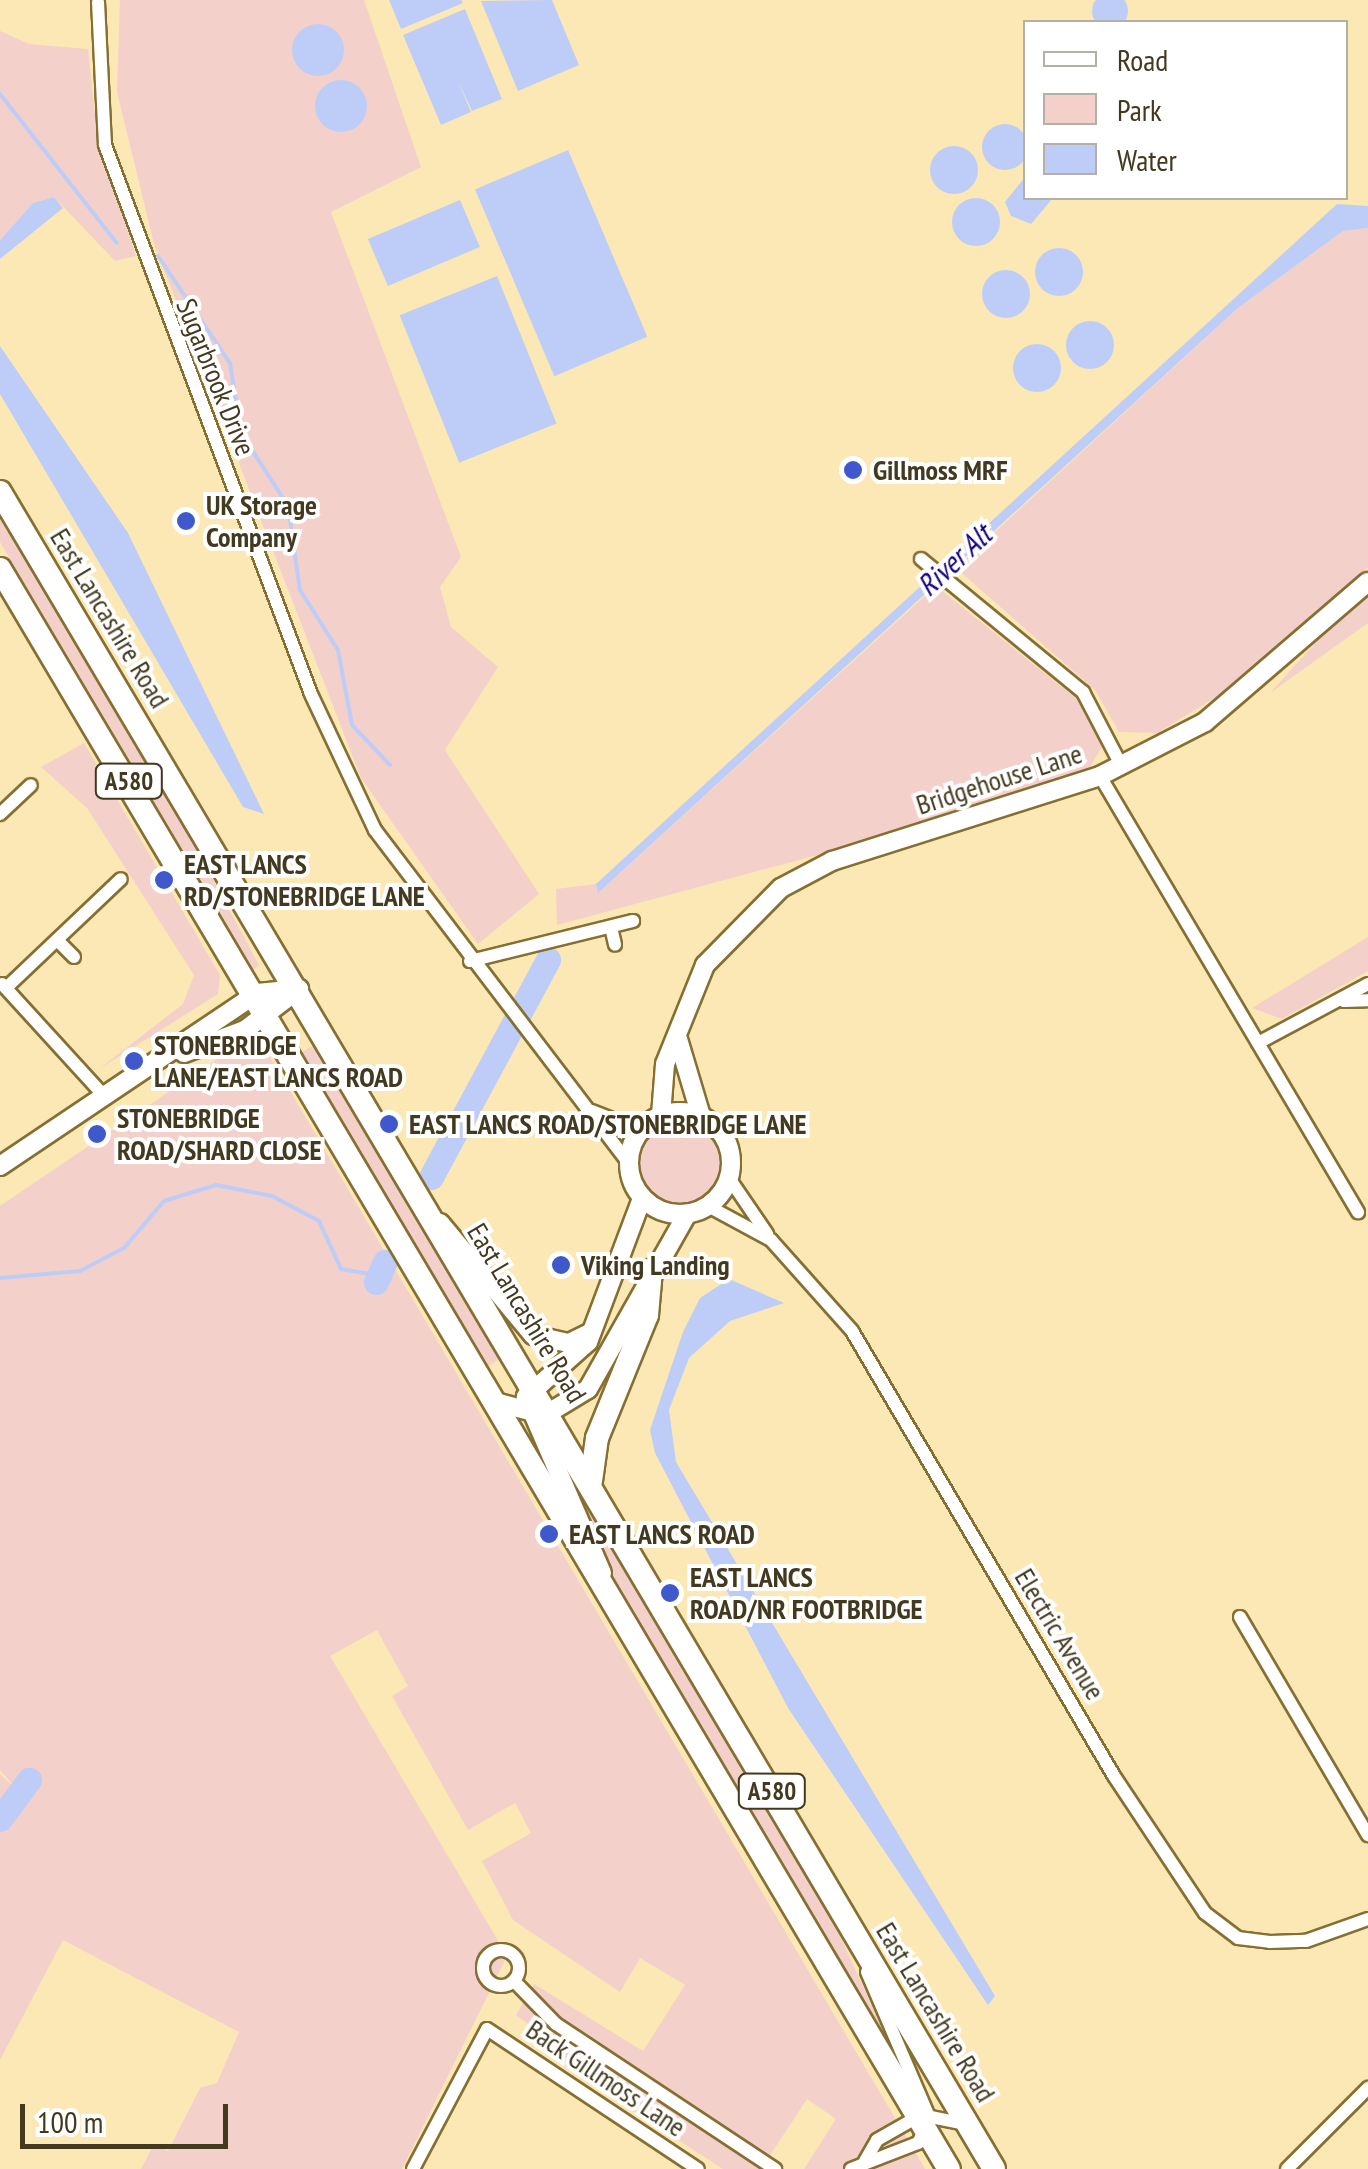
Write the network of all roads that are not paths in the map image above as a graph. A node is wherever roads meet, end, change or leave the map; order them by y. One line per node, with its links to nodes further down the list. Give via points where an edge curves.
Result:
1 (98, 2): 16 (street, Sugarbrook Drive, via 105,146 311,694 375,830)
2 (0, 492): 19 (highway, East Lancashire Road / A580)
3 (921, 559): 6 (street, via 1082,692)
4 (0, 570): 20 (highway, A580)
5 (1368, 582): 6 (street, Bridgehouse Lane, via 1262,680)
6 (1121, 765): 7 (street, Bridgehouse Lane)
7 (1100, 776): 24 (street, Bridgehouse Lane, via 832,861 781,888 705,965); 25 (street)
8 (31, 785): 9 (street)
9 (0, 814)
10 (122, 879): 13 (street)
11 (634, 922): 12 (street)
12 (611, 927): 14 (street); 16 (street)
13 (57, 940): 15 (street); 18 (street)
14 (615, 944)
15 (74, 958)
16 (470, 961): 28 (street, Sugarbrook Drive)
17 (1368, 984): 22 (street)
18 (3, 986): 27 (street)
19 (299, 989): 20 (street); 23 (street); 39 (highway, East Lancashire Road / A580)
20 (257, 993): 23 (highway, A580); 26 (street)
21 (1368, 1000): 22 (street)
22 (1337, 1001): 25 (street)
23 (270, 1015): 26 (street); 44 (highway, A580)
24 (678, 1039): 29 (street, Bridgehouse Lane, via 665,1064); 30 (street)
25 (1258, 1043): 37 (street)
26 (156, 1064): 27 (street)
27 (106, 1098): 33 (street)
28 (592, 1111): 31 (street); 32 (street)
29 (661, 1115): 30 (street); 31 (street)
30 (700, 1116): 34 (street, via 727,1142)
31 (640, 1130): 32 (street)
32 (628, 1163): 35 (street)
33 (0, 1166)
34 (729, 1178): 36 (street); 40 (street, Electric Avenue)
35 (642, 1198): 38 (street); 42 (street)
36 (708, 1206): 38 (street); 40 (street, Electric Avenue)
37 (1358, 1212)
38 (687, 1214): 41 (street)
39 (434, 1217): 42 (street, via 540,1340 569,1343); 43 (highway, East Lancashire Road / A580)
40 (771, 1240): 51 (street, Electric Avenue, via 852,1331 1182,1887 1238,1938 1306,1941)
41 (651, 1270): 45 (street, via 608,1368); 46 (highway, via 647,1315 597,1438)
42 (596, 1328): 43 (street, via 581,1351)
43 (535, 1383): 45 (highway, East Lancashire Road / A580)
44 (495, 1402): 45 (street); 47 (highway, A580)
45 (541, 1414): 46 (highway, East Lancashire Road / A580); 47 (street, via 593,1535)
46 (592, 1480): 50 (highway, East Lancashire Road / A580)
47 (606, 1588): 54 (highway, A580)
48 (1240, 1617): 49 (street)
49 (1368, 1835)
50 (840, 1910): 54 (street); 55 (highway, East Lancashire Road / A580)
51 (1368, 1919)
52 (514, 1981): 59 (street, via 556,2024)
53 (1368, 2088): 63 (street)
54 (925, 2121): 55 (street); 56 (street, via 877,2140); 56 (street, via 890,2159); 61 (highway, A580)
55 (968, 2126): 62 (highway, East Lancashire Road / A580)
56 (864, 2161): 60 (street)
57 (413, 2169): 58 (street, Back Gillmoss Lane, via 487,2029)
58 (698, 2169)
59 (775, 2169)
60 (851, 2169)
61 (949, 2169)
62 (994, 2169)
63 (1287, 2169)

